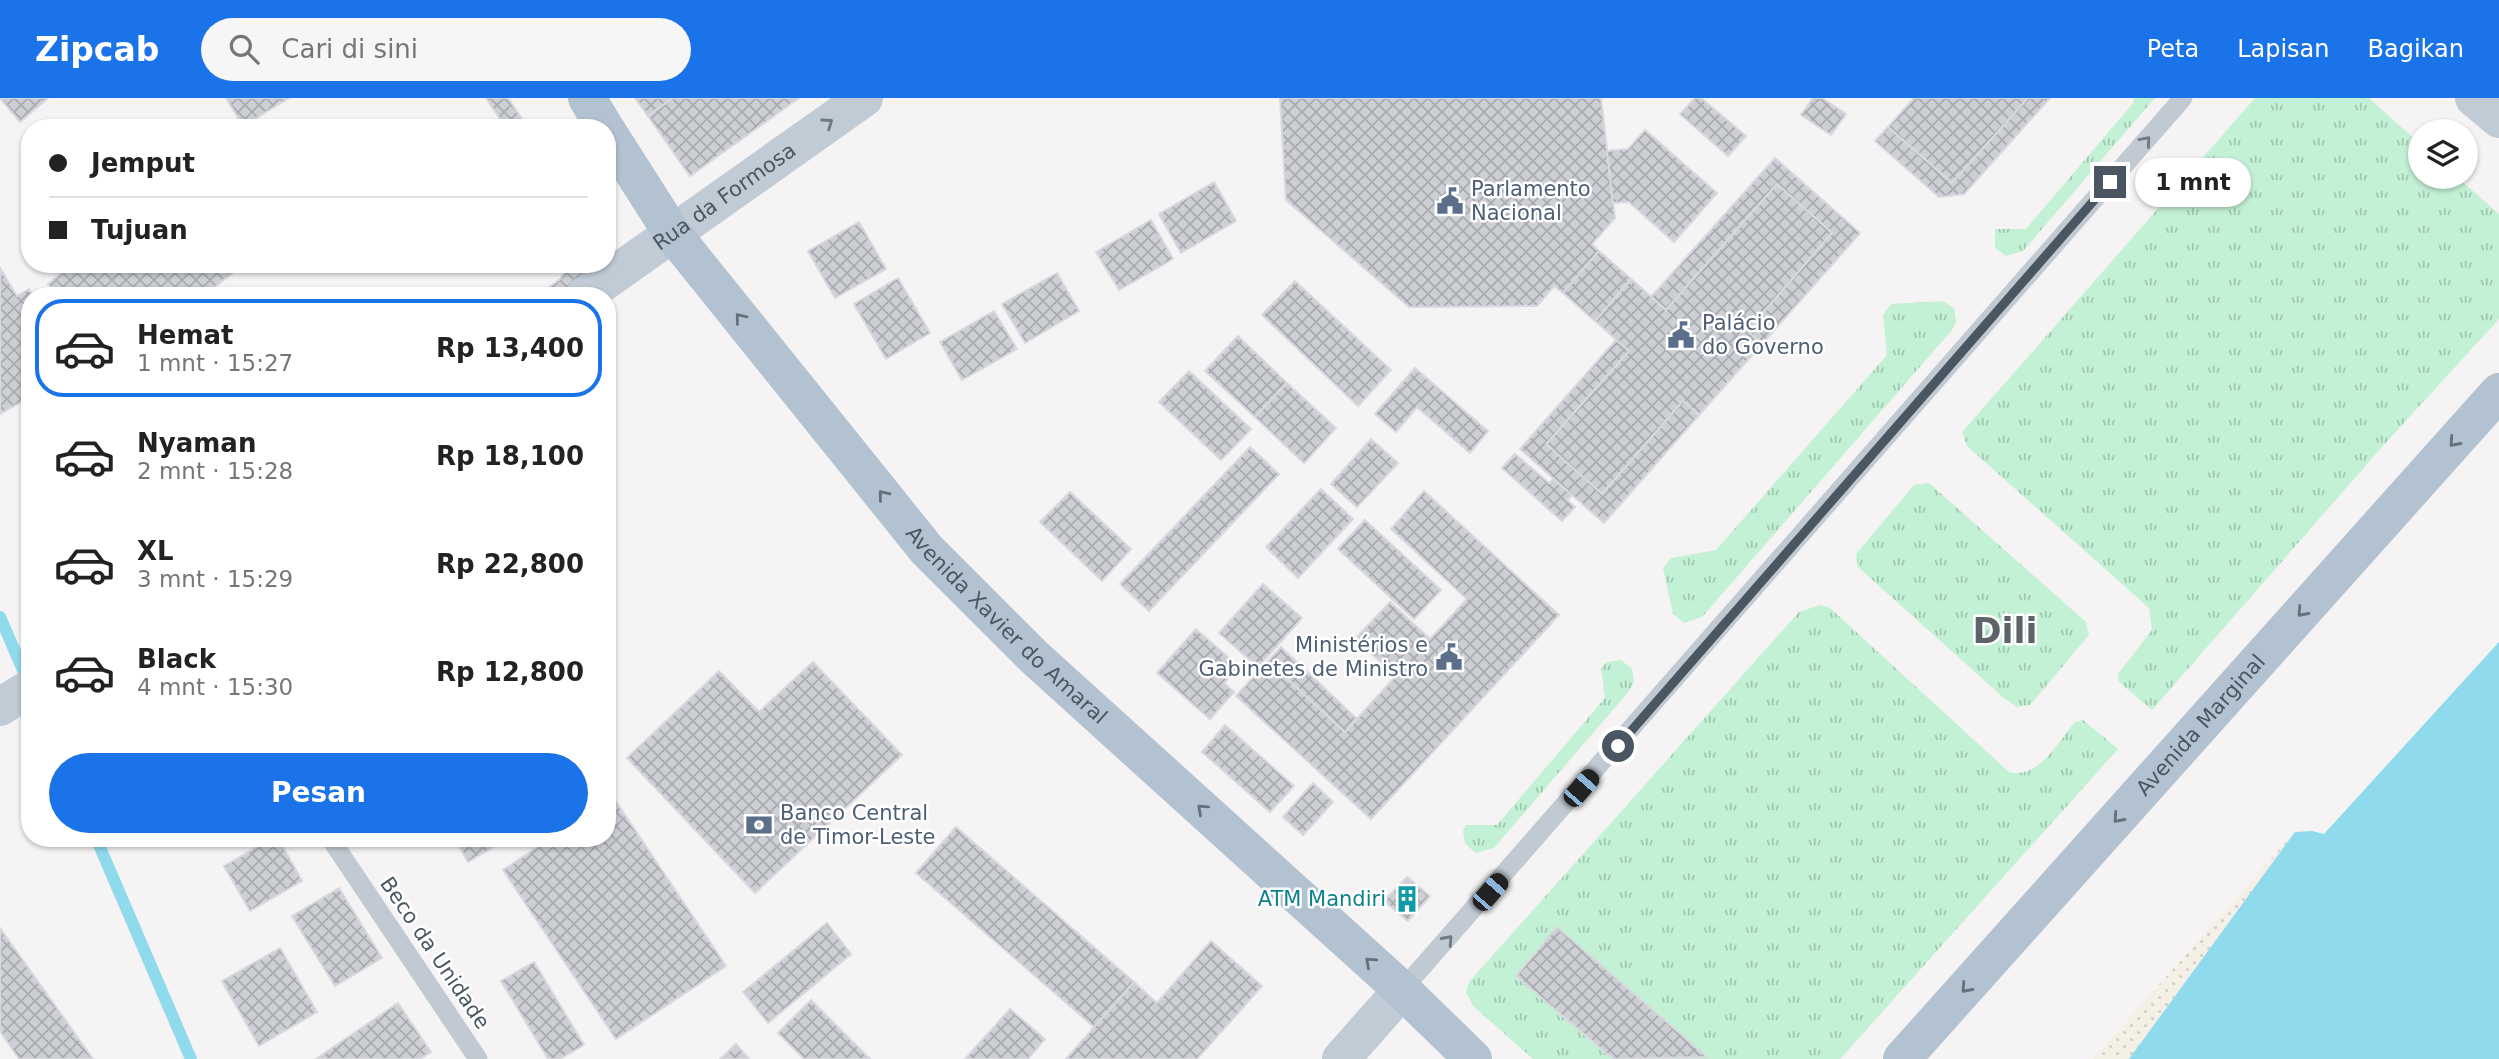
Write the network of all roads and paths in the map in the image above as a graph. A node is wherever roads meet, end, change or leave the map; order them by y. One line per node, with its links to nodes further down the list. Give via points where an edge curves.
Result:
1 (587, 98): 5 (main road, Avenida Xavier do Amaral)
2 (864, 98): 8 (street, Rua da Formosa, one-way to 2)
3 (2183, 98): 14 (lane, one-way to 3)
4 (2474, 98): 6 (street)
5 (600, 119)
6 (2499, 119)
7 (616, 145): 8 (main road, Avenida Xavier do Amaral)
8 (672, 233): 9 (street, Rua da Formosa); 14 (main road, Avenida Xavier do Amaral, one-way to 8, via 1033,656 927,550)
9 (597, 287)
10 (2499, 391): 18 (main road, Avenida Marginal, one-way to 18)
11 (21, 694): 12 (street)
12 (0, 707)
13 (336, 847): 15 (lane, Beco da Unidade)
14 (1402, 990): 16 (street); 17 (main road, Avenida Xavier do Amaral)
15 (478, 1059)
16 (1341, 1059)
17 (1473, 1059)
18 (1902, 1059)

